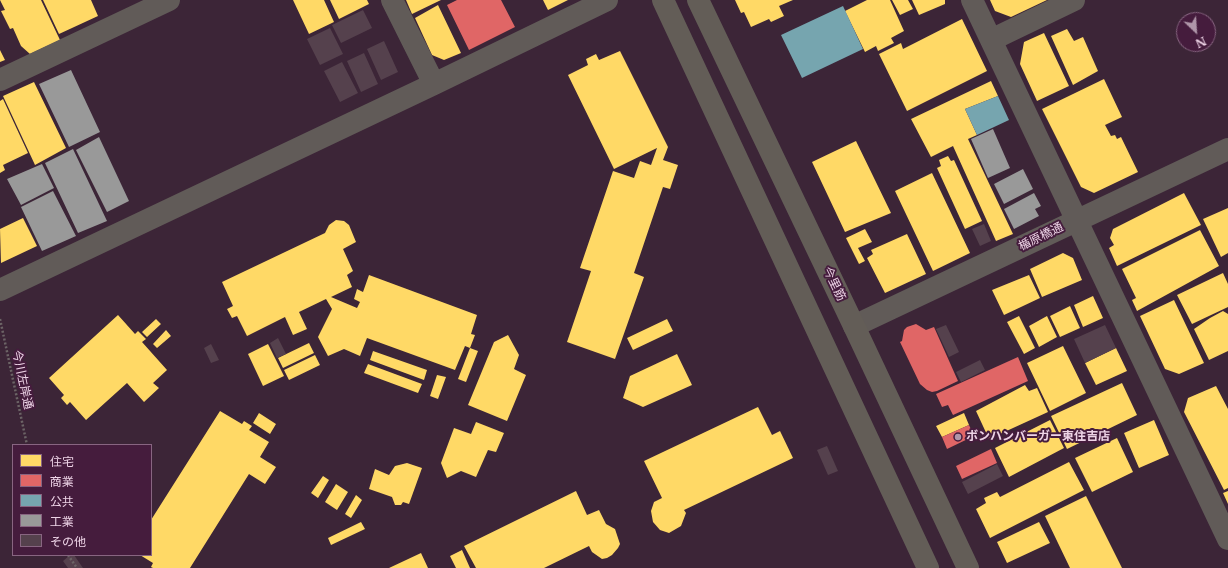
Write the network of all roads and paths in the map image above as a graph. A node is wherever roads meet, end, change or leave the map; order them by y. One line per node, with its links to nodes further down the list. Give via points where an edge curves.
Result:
1 (169, 0): 9 (street)
2 (392, 0): 10 (street)
3 (607, 0): 10 (street)
4 (663, 0): 20 (street)
5 (698, 0): 15 (street, 今里筋)
6 (972, 0): 8 (street)
7 (1074, 0): 8 (street)
8 (991, 40): 12 (street)
9 (0, 80)
10 (434, 84): 13 (street)
11 (1228, 149): 12 (street, 楯原橋通)
12 (1076, 220): 15 (street, 楯原橋通); 17 (street)
13 (0, 290)
14 (0, 319): 16 (path, 今川左岸通)
15 (854, 326): 21 (street, 今里筋)
16 (27, 444)
17 (1228, 539)
18 (69, 556): 19 (path)
19 (76, 568)
20 (928, 568)
21 (968, 568)

